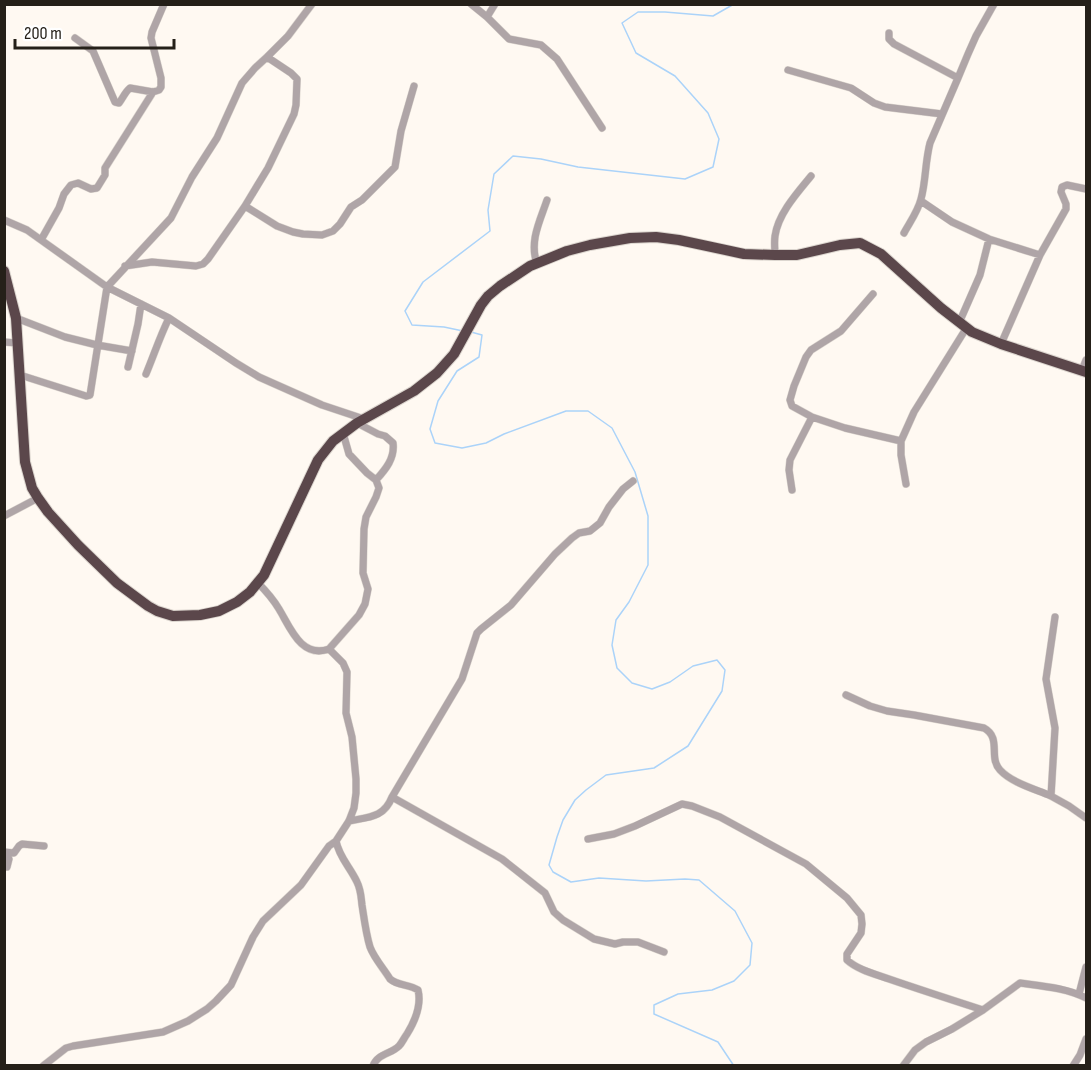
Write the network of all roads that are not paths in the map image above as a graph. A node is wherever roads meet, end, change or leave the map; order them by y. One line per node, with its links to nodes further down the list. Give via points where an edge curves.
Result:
1 (312, 4): 9 (street)
2 (471, 4): 6 (street)
3 (495, 4): 6 (street)
4 (994, 4): 11 (street)
5 (161, 6): 13 (street, via 151,38 161,83 159,90)
6 (487, 17): 15 (street, via 509,39 542,45 557,59)
7 (889, 33): 11 (street, via 894,44)
8 (75, 38): 13 (street, via 93,51 115,102 119,103 130,88)
9 (267, 57): 20 (street, via 297,79 296,105 268,168); 28 (street, via 242,83 217,138 171,218)
10 (788, 70): 14 (street, via 851,88 881,106)
11 (958, 78): 14 (street)
12 (414, 86): 20 (street, via 395,167 351,207 337,228 322,235 293,232)
13 (153, 92): 24 (street, via 105,168 97,188 71,185)
14 (942, 114): 19 (street, via 927,153)
15 (602, 128)
16 (811, 176): 25 (street, via 785,209 775,236)
17 (1086, 189): 26 (street, via 1062,187 1067,207)
18 (547, 200): 27 (street, via 534,239)
19 (921, 201): 22 (street); 23 (street, via 952,222)
20 (245, 206): 28 (street, via 200,266 152,262)
21 (4, 220): 24 (street)
22 (904, 233)
23 (989, 239): 26 (street); 35 (street)
24 (41, 240): 30 (street)
25 (775, 255): 27 (highway, via 744,254 656,237 590,244); 35 (highway, via 864,244 881,254)
26 (1040, 255): 38 (street)
27 (537, 264): 46 (highway, via 488,296 448,362 433,377)
28 (125, 266): 30 (street)
29 (4, 271): 33 (highway)
30 (107, 287): 32 (street); 39 (street)
31 (873, 294): 45 (street, via 841,331 806,357 790,400 792,406)
32 (141, 304): 34 (street); 40 (street)
33 (16, 318): 37 (highway); 39 (street, via 54,334)
34 (168, 318): 43 (street); 46 (street, via 259,377)
35 (963, 325): 38 (highway); 48 (street)
36 (4, 342): 37 (street)
37 (17, 343): 44 (highway)
38 (1001, 344): 42 (highway)
39 (97, 345): 40 (street); 44 (street, via 88,396)
40 (132, 351): 41 (street)
41 (128, 367)
42 (1085, 367)
43 (146, 374)
44 (20, 375): 53 (highway, via 25,462)
45 (812, 417): 48 (street); 52 (street, via 790,460)
46 (361, 421): 47 (highway); 49 (street, via 393,443 389,464)
47 (343, 433): 49 (street, via 349,454); 55 (highway, via 318,460)
48 (901, 441): 51 (street)
49 (376, 480): 57 (street, via 378,492 364,530 366,601 362,611)
50 (633, 481): 60 (street, via 600,523 572,538 511,605 477,633 462,679)
51 (906, 484)
52 (792, 490)
53 (38, 498): 54 (street); 55 (highway, via 117,583 165,614 190,616 219,611 245,597)
54 (4, 516)
55 (258, 583): 57 (street, via 300,641 314,651)
56 (1055, 617): 59 (street, via 1046,679 1055,728)
57 (328, 649): 62 (street, via 347,672 345,706 354,751 356,793)
58 (846, 695): 59 (street, via 887,711 984,728 994,739 1000,770)
59 (1051, 796): 61 (street)
60 (392, 798): 62 (street, via 382,813); 68 (street, via 502,859 545,893 554,912 563,920 594,939 615,944 638,942)
61 (1086, 818)
62 (349, 822): 64 (street)
63 (588, 839): 72 (street, via 614,834 682,804 720,817 806,864 847,898 861,915 862,924 861,933 847,954 851,964)
64 (336, 841): 74 (street, via 301,885 263,921 231,985 207,1009 163,1032 66,1048); 75 (street, via 362,894 372,952 390,979 414,987 419,995 418,1012 402,1041)
65 (44, 846): 66 (street, via 22,844 14,853)
66 (4, 853): 67 (street, via 9,859)
67 (7, 867)
68 (664, 952)
69 (1086, 967): 70 (street)
70 (1079, 994): 71 (street); 72 (street, via 1020,983)
71 (1086, 998)
72 (983, 1010): 76 (street, via 926,1042)
73 (1086, 1039): 77 (street)
74 (43, 1065)
75 (373, 1065)
76 (903, 1065)
77 (1073, 1065)

